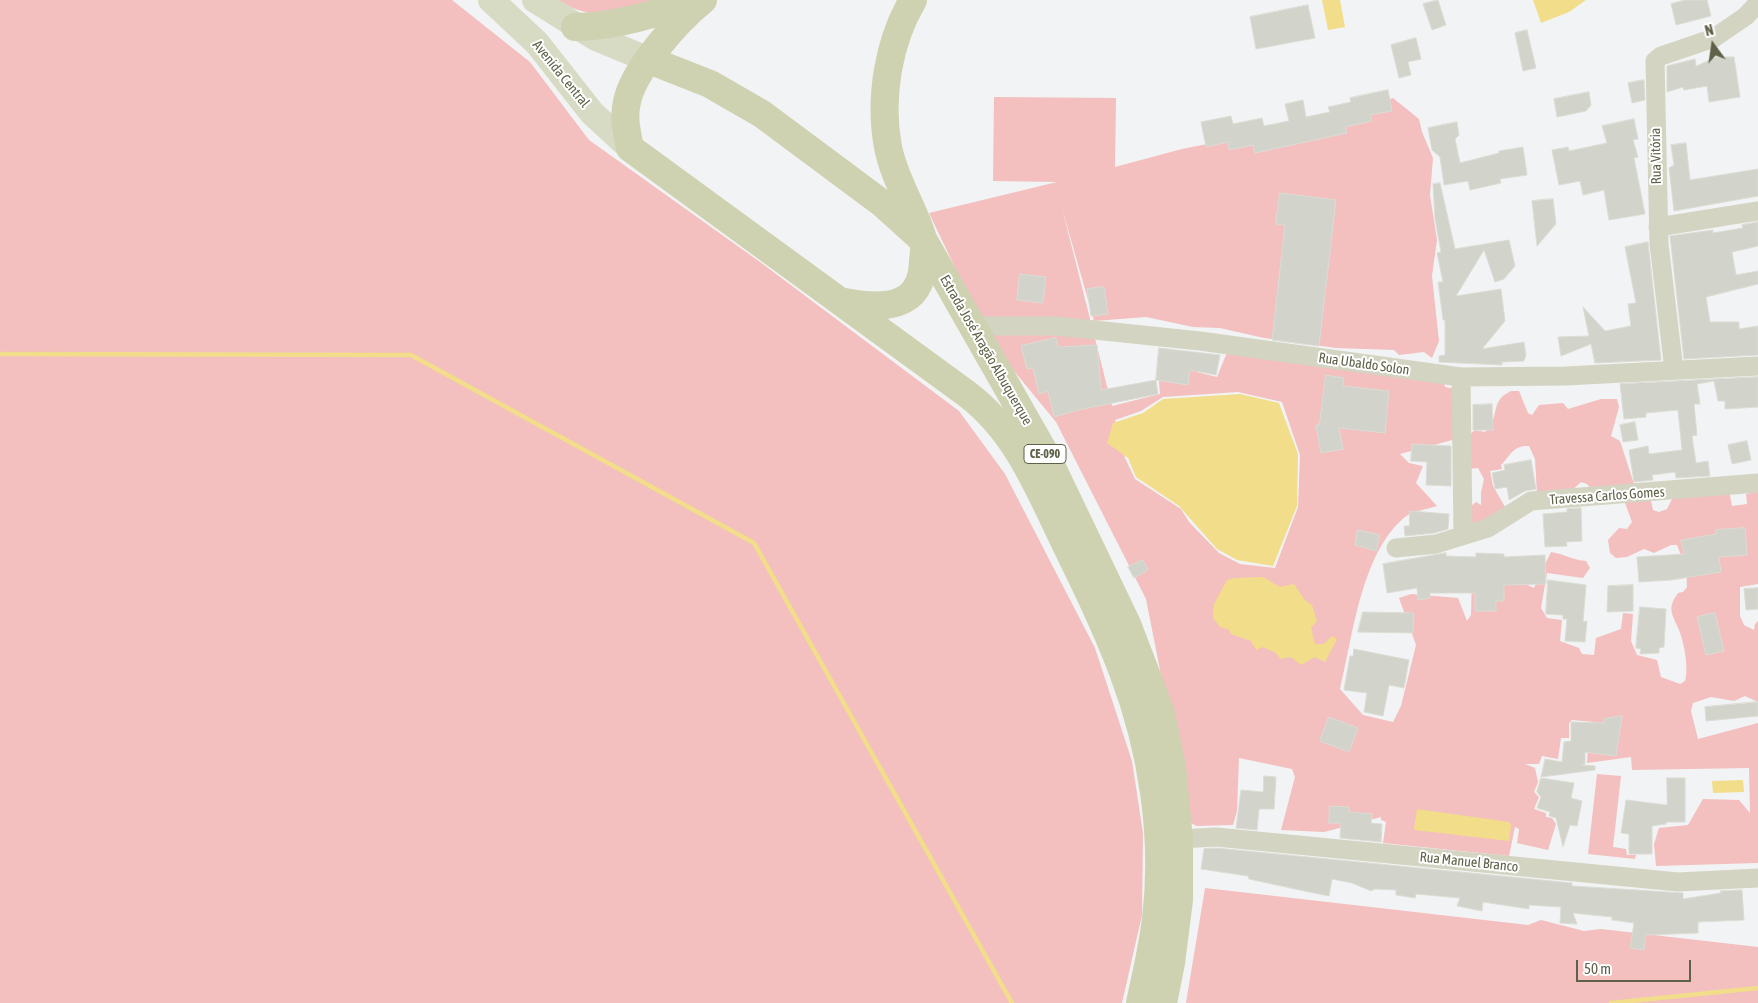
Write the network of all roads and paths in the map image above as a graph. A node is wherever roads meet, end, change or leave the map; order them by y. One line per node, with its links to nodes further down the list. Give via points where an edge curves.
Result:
1 (491, 0): 8 (main road, Avenida Central / CE-090, via 537,43 592,113)
2 (535, 0): 6 (main road, CE-090)
3 (913, 0): 11 (main road, via 898,33 888,74 886,119 888,147)
4 (702, 1): 6 (main road, via 595,27); 7 (main road, via 663,40)
5 (1758, 3): 10 (street, Rua Vitória, via 1736,24 1714,38 1655,61)
6 (575, 26): 7 (main road, CE-090)
7 (649, 60): 8 (main road, via 627,102 625,117); 11 (main road, Estrada José Aragão Albuquerque / CE-090, via 710,84 762,114 883,204)
8 (630, 148): 12 (main road, Estrada José Aragão Albuquerque / CE-090)
9 (1758, 211): 10 (street)
10 (1658, 226): 15 (street, Rua Vitória)
11 (924, 241): 12 (main road, via 922,278 908,296 880,307); 13 (main road, Estrada José Aragão Albuquerque / CE-090)
12 (841, 301): 22 (main road, Estrada José Aragão Albuquerque / CE-090, via 979,403 1006,432 1039,488 1124,673 1144,742 1159,839 1156,917)
13 (971, 326): 16 (street, Rua Ubaldo Solon, via 1056,326 1200,341); 20 (main road, Estrada José Aragão Albuquerque / CE-090, via 1047,457 1146,668 1161,713 1168,749)
14 (1758, 366): 15 (street, Rua Ubaldo Solon)
15 (1674, 370): 16 (street, Rua Ubaldo Solon)
16 (1460, 377): 18 (street)
17 (1758, 483): 18 (street, Travessa Carlos Gomes, via 1532,501 1488,528)
18 (1464, 535): 19 (street, Travessa Carlos Gomes, via 1436,544)
19 (1396, 548)
20 (1179, 839): 21 (street, Rua Manuel Branco, via 1216,837 1678,882); 23 (main road, Estrada José Aragão Albuquerque / CE-090, via 1179,900)
21 (1758, 878)
22 (1140, 1003)
23 (1163, 1003)

